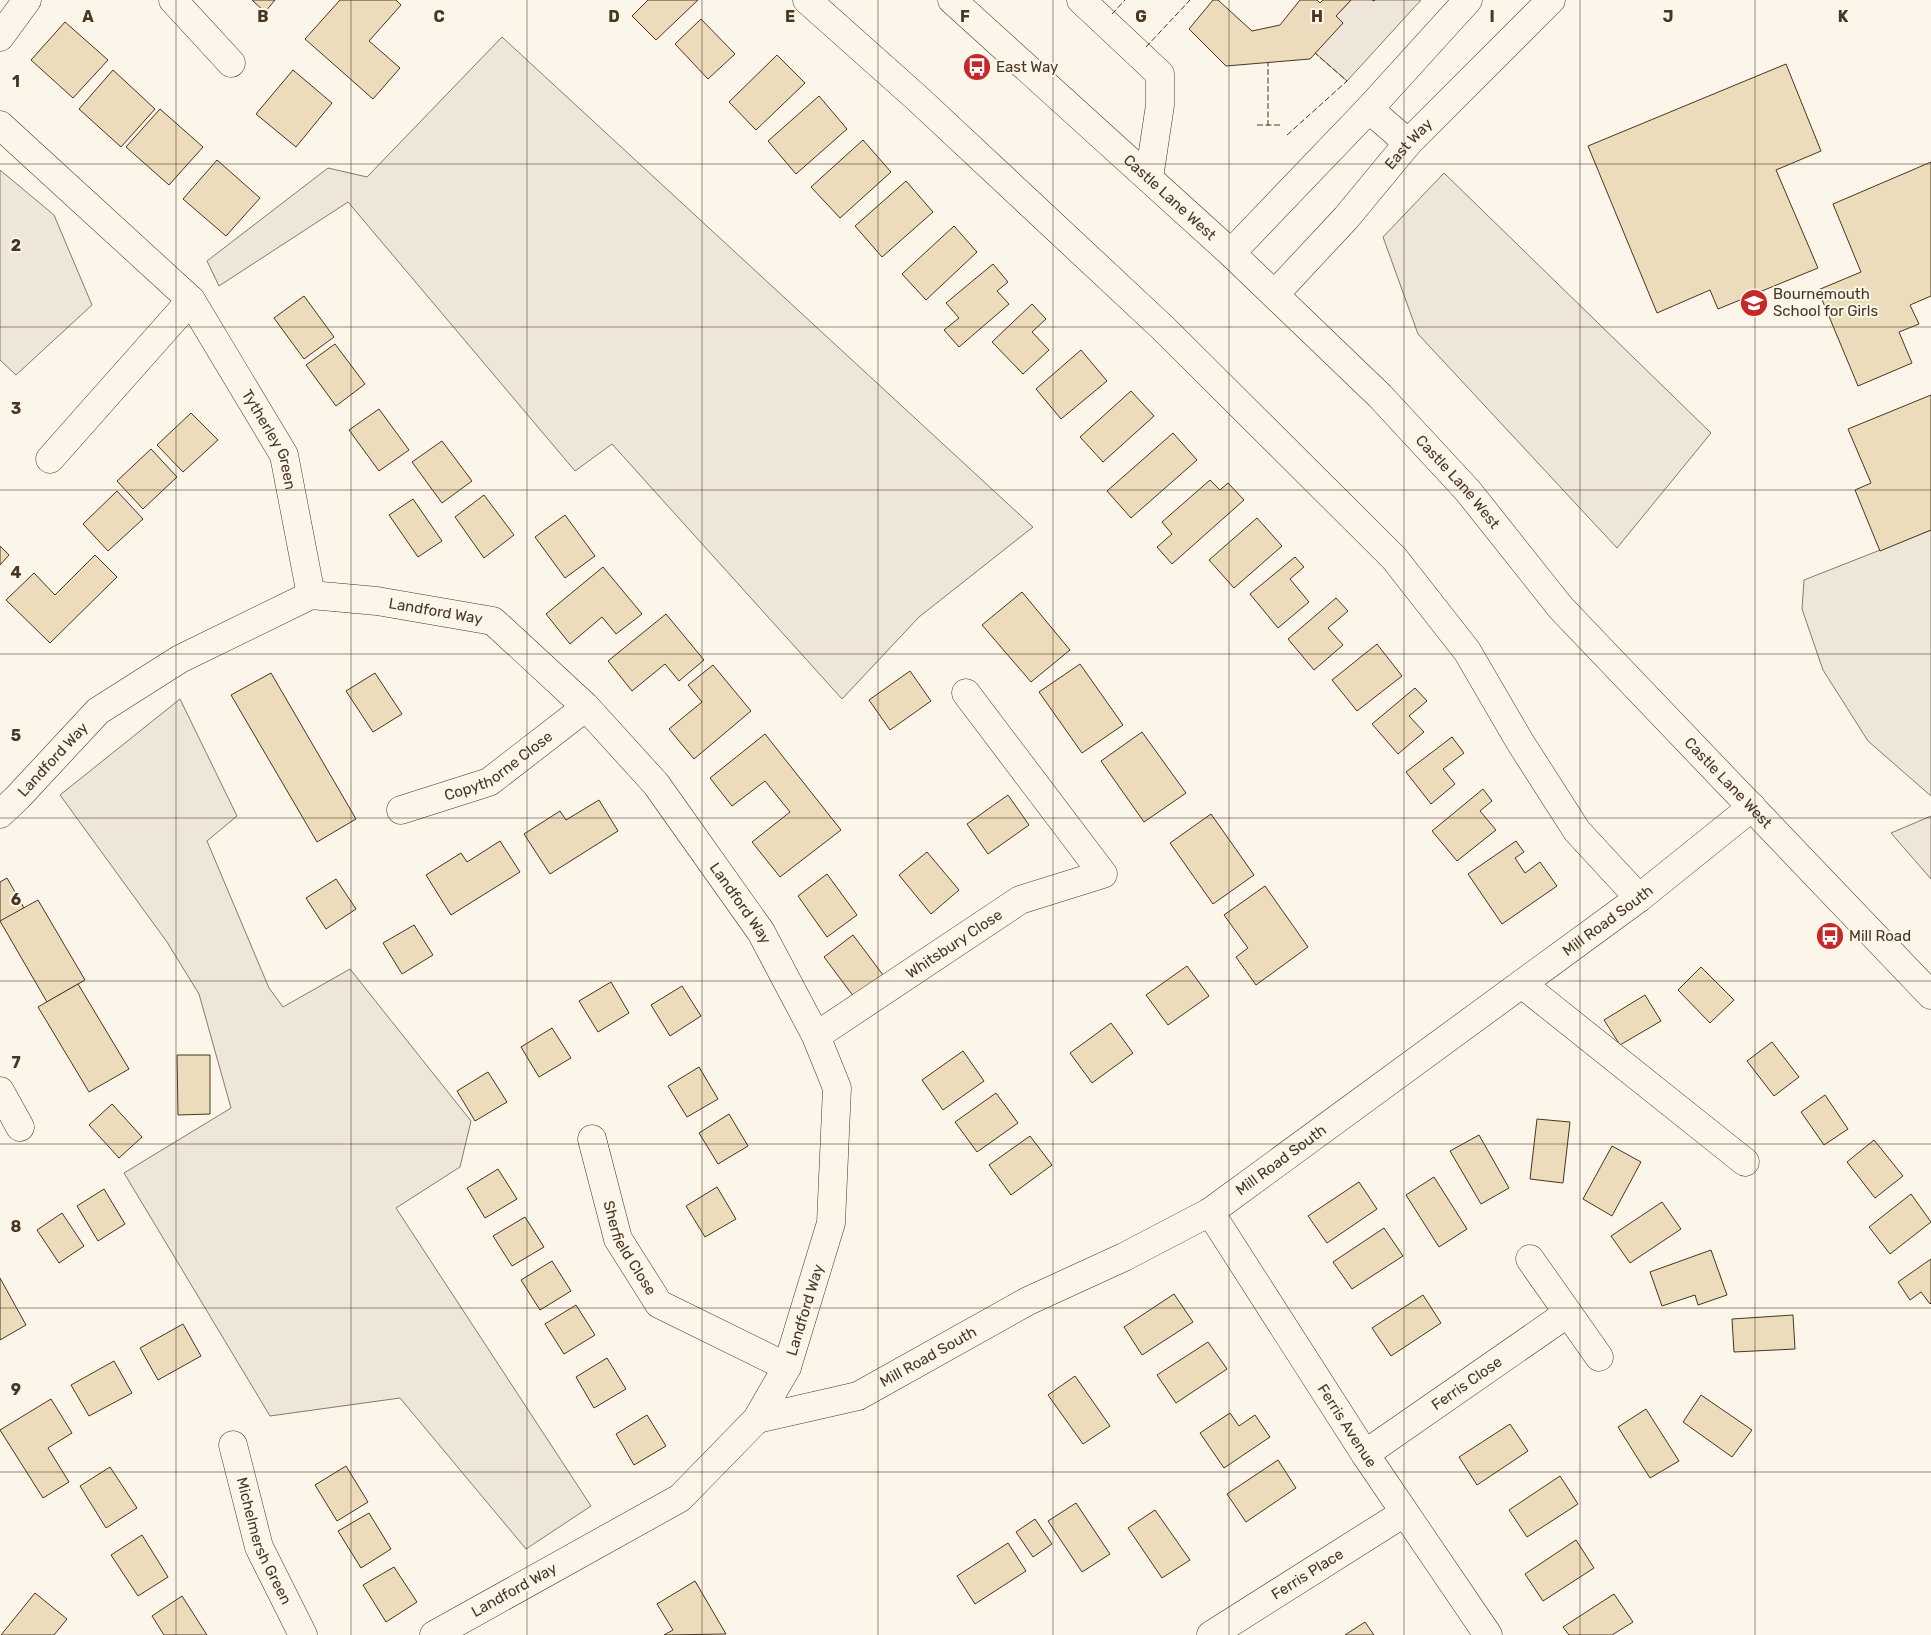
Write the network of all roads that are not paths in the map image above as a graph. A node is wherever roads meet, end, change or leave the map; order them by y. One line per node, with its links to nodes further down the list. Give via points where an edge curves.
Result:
1 (27, 0): 8 (street)
2 (174, 0): 9 (street)
3 (807, 0): 24 (street, via 1164,328 1394,558 1467,651 1577,831)
4 (952, 0): 13 (street, Castle Lane West)
5 (1081, 0): 13 (street, via 1160,74 1160,105)
6 (1468, 0): 10 (street)
7 (1551, 0): 12 (street, East Way)
8 (0, 37)
9 (231, 63)
10 (1369, 109): 12 (street); 14 (street)
11 (0, 126): 16 (street, Tytherley Green)
12 (1408, 143): 15 (street, East Way, via 1346,218)
13 (1149, 178): 14 (street, Castle Lane West)
14 (1231, 253): 15 (street, Castle Lane West)
15 (1275, 294): 21 (street, Castle Lane West, via 1380,396 1468,491 1561,608)
16 (191, 300): 17 (street); 18 (street, Tytherley Green, via 284,455)
17 (50, 458)
18 (311, 595): 20 (street, Landford Way, via 377,601 493,621); 23 (street, Landford Way, via 180,659 98,711)
19 (966, 693): 27 (street, Whitsbury Close, via 1103,874 1020,900)
20 (586, 707): 22 (street, Copythorne Close, via 489,782); 27 (street, Landford Way, via 656,784 761,932)
21 (1752, 808): 24 (street, Mill Road South); 26 (street, Castle Lane West)
22 (401, 810)
23 (0, 814)
24 (1639, 898): 25 (street, Mill Road South)
25 (1522, 984): 31 (street); 32 (street, Mill Road South)
26 (1931, 995)
27 (816, 1036): 36 (street, Landford Way, via 837,1088 831,1223)
28 (1, 1096): 29 (street)
29 (20, 1127)
30 (592, 1139): 36 (street, Sherfield Close, via 618,1240 659,1304)
31 (1745, 1162)
32 (1210, 1212): 37 (street, Mill Road South, via 1124,1257 1028,1301 858,1396); 39 (street, Ferris Avenue)
33 (1530, 1259): 34 (street)
34 (1568, 1313): 35 (street); 39 (street, Ferris Close)
35 (1599, 1358)
36 (787, 1367): 37 (street, Landford Way)
37 (757, 1419): 42 (street, Landford Way, via 680,1498)
38 (234, 1445): 41 (street, Michelmersh Green, via 259,1546)
39 (1365, 1454): 40 (street, Ferris Avenue)
40 (1404, 1512): 43 (street, Ferris Place); 44 (street, Ferris Avenue)
41 (302, 1635)
42 (434, 1635)
43 (1211, 1635)
44 (1488, 1635)

